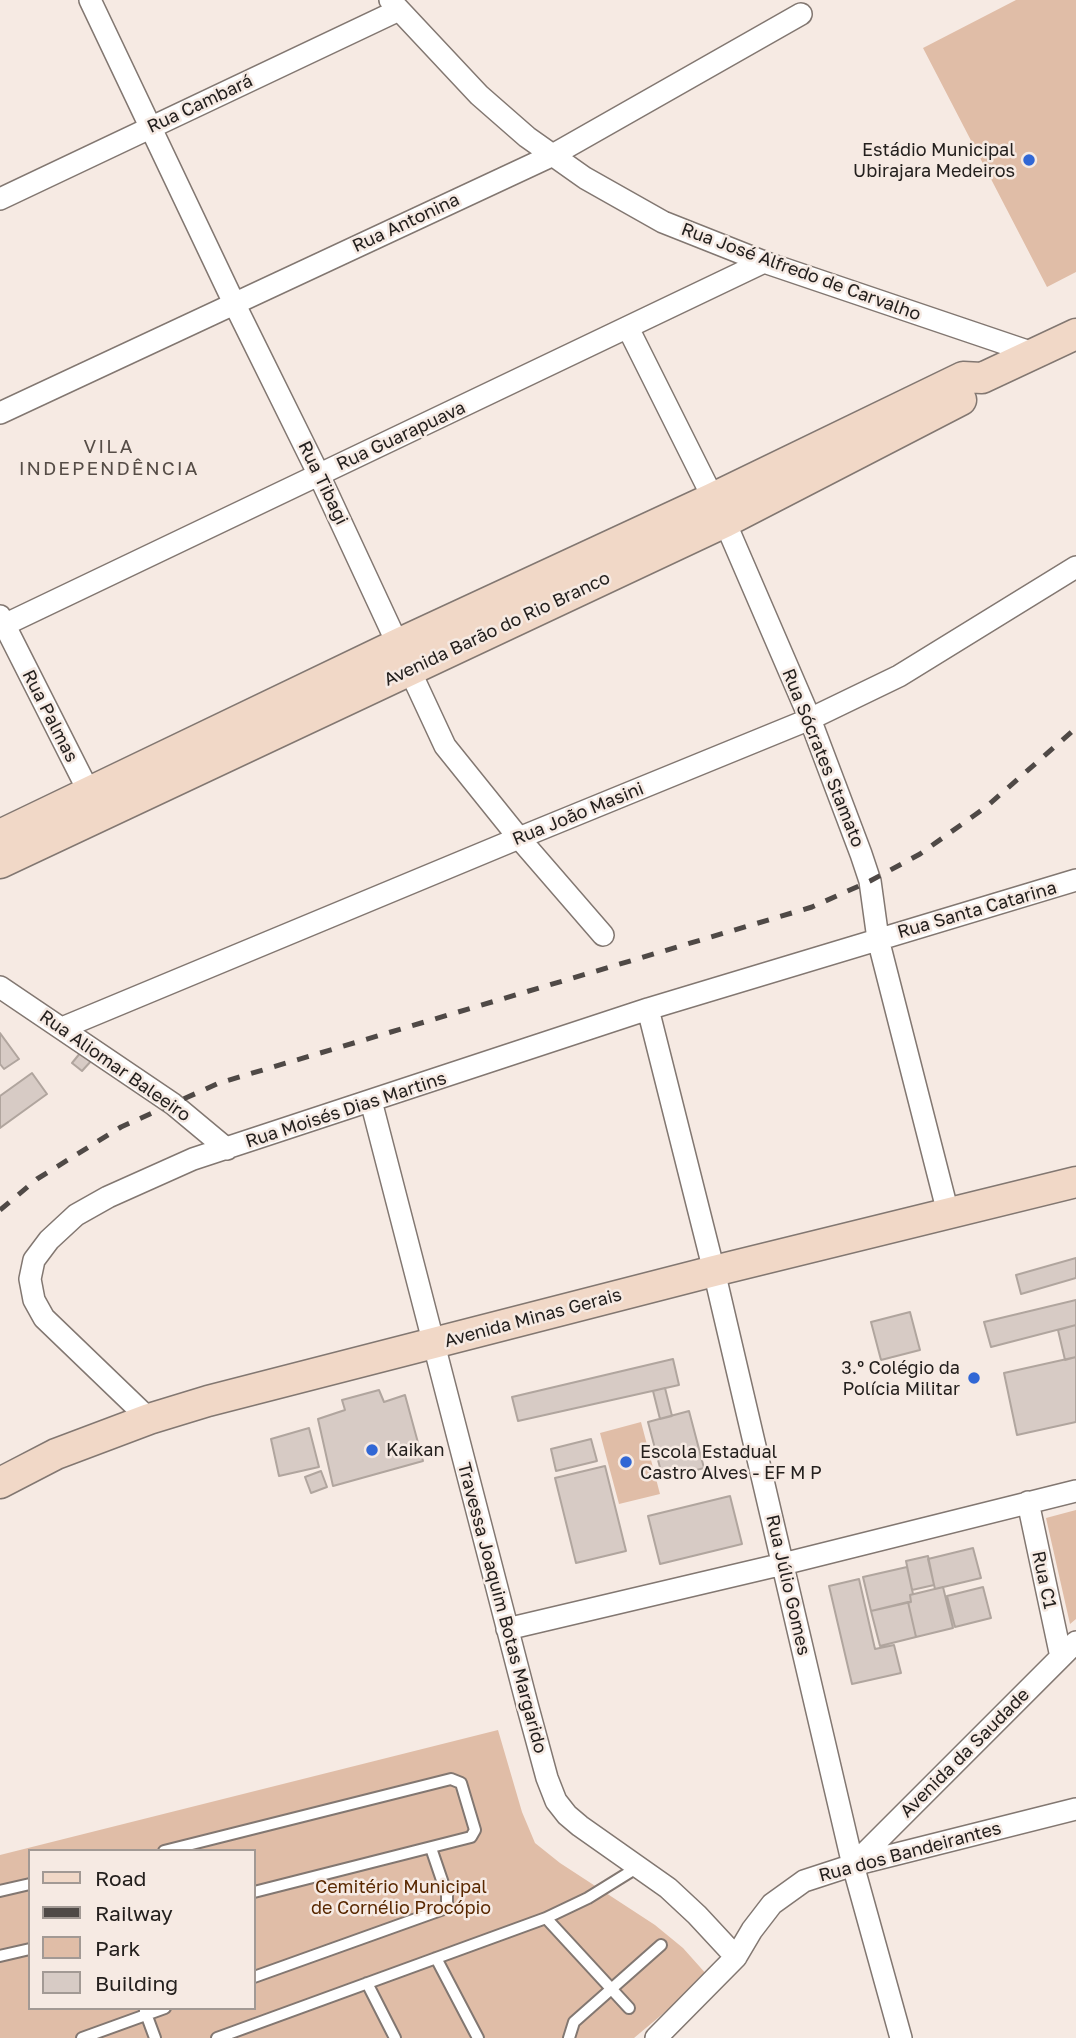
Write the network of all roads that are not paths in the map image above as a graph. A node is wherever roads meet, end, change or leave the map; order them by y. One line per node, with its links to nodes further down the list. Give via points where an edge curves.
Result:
1 (90, 0): 4 (street, Rua Tibagi)
2 (395, 5): 4 (street, Rua Cambará); 5 (street, Rua José Alfredo de Carvalho, via 479,94)
3 (801, 13): 5 (street, Rua Antonina)
4 (151, 127): 6 (street, Rua Cambará); 8 (street, Rua Tibagi)
5 (551, 156): 7 (street, Rua José Alfredo de Carvalho, via 663,222); 8 (street, Rua Antonina)
6 (0, 199)
7 (764, 262): 9 (street, Rua Guarapuava); 11 (street, Rua José Alfredo de Carvalho)
8 (234, 303): 12 (street, Rua Antonina); 13 (street, Rua Tibagi)
9 (628, 328): 13 (street, Rua Guarapuava); 14 (street, Rua Sócrates Stamato)
10 (1076, 334): 11 (street, Avenida Barão do Rio Branco)
11 (1035, 354): 14 (street, Avenida Barão do Rio Branco, via 982,379 972,394)
12 (0, 413)
13 (319, 475): 16 (street, Rua Guarapuava); 17 (street, Rua Tibagi)
14 (719, 510): 17 (street, Avenida Barão do Rio Branco); 18 (street, Rua Sócrates Stamato)
15 (1076, 567): 18 (street, Rua João Masini, via 899,676)
16 (2, 623): 19 (street, Rua Palmas)
17 (404, 657): 19 (street, Avenida Barão do Rio Branco); 21 (street, Rua Tibagi, via 445,746)
18 (810, 719): 21 (street, Rua João Masini); 25 (street, Rua Sócrates Stamato, via 870,881)
19 (95, 804): 20 (street, Avenida Barão do Rio Branco); 22 (street, Avenida Barão do Rio Branco)
20 (0, 835)
21 (519, 838): 24 (street, Rua Tibagi); 28 (street, Rua João Masini)
22 (0, 863)
23 (1076, 880): 25 (street, Rua Santa Catarina)
24 (603, 935)
25 (878, 939): 27 (street, Rua Moisés Dias Martins); 32 (street, Rua Sócrates Stamato)
26 (0, 987): 28 (street, Rua Aliomar Baleeiro)
27 (648, 1009): 29 (street, Rua Moisés Dias Martins); 33 (street, Rua Júlio Gomes)
28 (62, 1028): 30 (street, Rua Aliomar Baleeiro, via 173,1104)
29 (371, 1101): 30 (street, Rua Moisés Dias Martins); 34 (street, Travessa Joaquim Botas Margarido)
30 (227, 1149): 35 (street, Rua Moisés Dias Martins, via 193,1159 76,1215 34,1260 30,1279 44,1318)
31 (1076, 1182): 32 (street, Avenida Minas Gerais)
32 (948, 1213): 33 (street, Avenida Minas Gerais)
33 (714, 1271): 34 (street, Avenida Minas Gerais); 39 (street, Rua Júlio Gomes)
34 (433, 1343): 35 (street, Avenida Minas Gerais); 40 (street, Travessa Joaquim Botas Margarido)
35 (149, 1419): 36 (street, Avenida Minas Gerais, via 56,1454)
36 (0, 1483)
37 (1076, 1491): 38 (street)
38 (1028, 1502): 39 (street); 42 (street, Rua C1)
39 (783, 1564): 40 (street); 46 (street, Rua Júlio Gomes)
40 (507, 1629): 47 (street, Travessa Joaquim Botas Margarido, via 556,1801 580,1826)
41 (1076, 1642): 42 (street, Avenida da Saudade)
42 (1061, 1657): 46 (street, Avenida da Saudade)
43 (1076, 1810): 46 (street, Rua dos Bandeirantes)
44 (196, 1847): 45 (lane, via 451,1779 461,1783 475,1830 471,1837)
45 (431, 1848): 50 (lane); 57 (lane, via 447,1895 441,1910)
46 (853, 1865): 55 (street, Rua dos Bandeirantes, via 804,1881 772,1904); 69 (street, Rua Júlio Gomes)
47 (640, 1867): 51 (lane); 55 (street, Travessa Joaquim Botas Margarido, via 697,1914)
48 (28, 1884): 49 (lane)
49 (0, 1891)
50 (256, 1892)
51 (546, 1918): 56 (lane); 59 (lane)
52 (662, 1945): 59 (lane)
53 (28, 1949): 54 (lane)
54 (0, 1956)
55 (736, 1957): 68 (street)
56 (436, 1958): 58 (lane); 66 (lane)
57 (256, 1976)
58 (367, 1983): 64 (lane); 65 (lane)
59 (610, 1988): 60 (lane); 67 (lane, via 574,2022)
60 (629, 2008)
61 (145, 2012): 62 (lane); 63 (lane)
62 (82, 2038)
63 (155, 2038)
64 (217, 2038)
65 (395, 2038)
66 (478, 2038)
67 (569, 2038)
68 (656, 2038)
69 (901, 2038)

